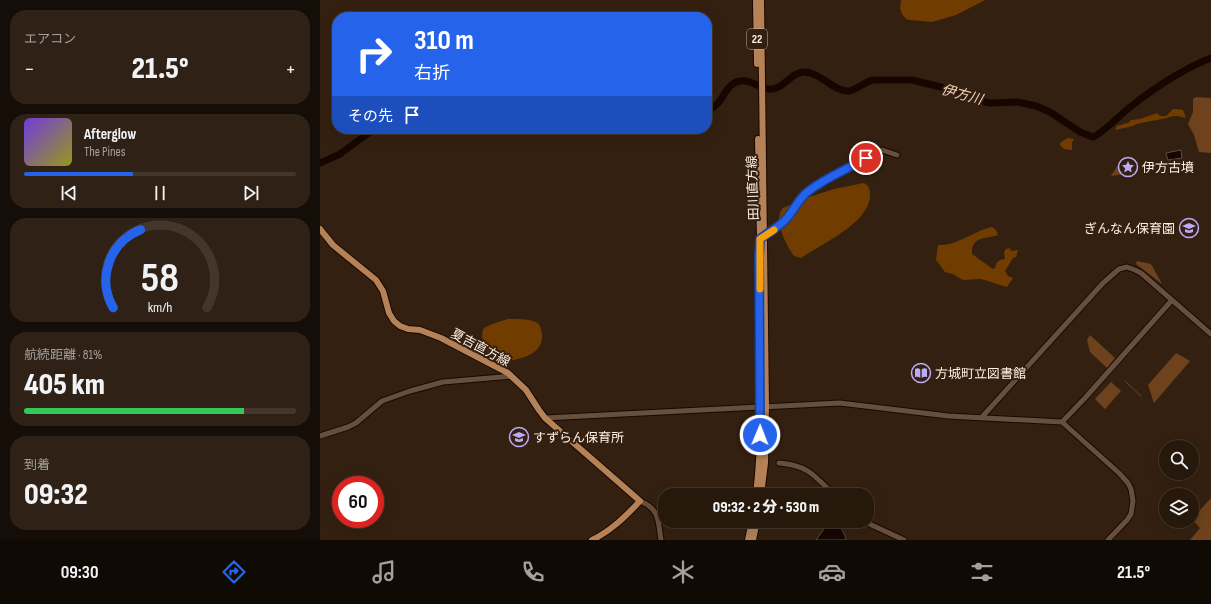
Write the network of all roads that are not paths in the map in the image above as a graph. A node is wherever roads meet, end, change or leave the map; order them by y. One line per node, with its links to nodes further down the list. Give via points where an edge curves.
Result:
1 (756, 0): 3 (main road, 田川直方線 / 22)
2 (761, 0): 3 (main road, 田川直方線 / 22)
3 (759, 78): 6 (main road, 田川直方線 / 22)
4 (897, 155): 6 (street, via 882,150 876,152 810,190 781,225)
5 (320, 229): 9 (main road, 夏吉直方線, via 333,244 376,280 383,292 389,313 400,326 441,338)
6 (763, 237): 10 (main road, 田川直方線 / 22, via 759,256)
7 (1172, 300): 8 (street); 11 (street, via 1141,273 1127,267 1116,270); 13 (street)
8 (1211, 334)
9 (512, 376): 12 (main road, 夏吉直方線, via 526,390); 14 (street, via 443,382 410,391 382,401 356,423)
10 (763, 406): 11 (street, via 840,403 948,416); 12 (street); 16 (main road, 田川直方線 / 22); 17 (main road, 田川直方線 / 22, via 765,463)
11 (982, 417): 13 (street)
12 (545, 418): 19 (main road, 夏吉直方線)
13 (1062, 422): 28 (street, via 1119,473 1131,489 1133,502 1130,514)
14 (320, 436)
15 (779, 463): 18 (street, via 803,467)
16 (757, 488)
17 (763, 488)
18 (827, 488)
19 (640, 501): 23 (main road, via 604,534); 24 (street, via 649,505 656,514)
20 (874, 526): 27 (street)
21 (751, 528): 25 (main road)
22 (756, 528): 26 (main road)
23 (592, 540)
24 (661, 540)
25 (748, 540)
26 (753, 540)
27 (904, 540)
28 (1108, 540)

